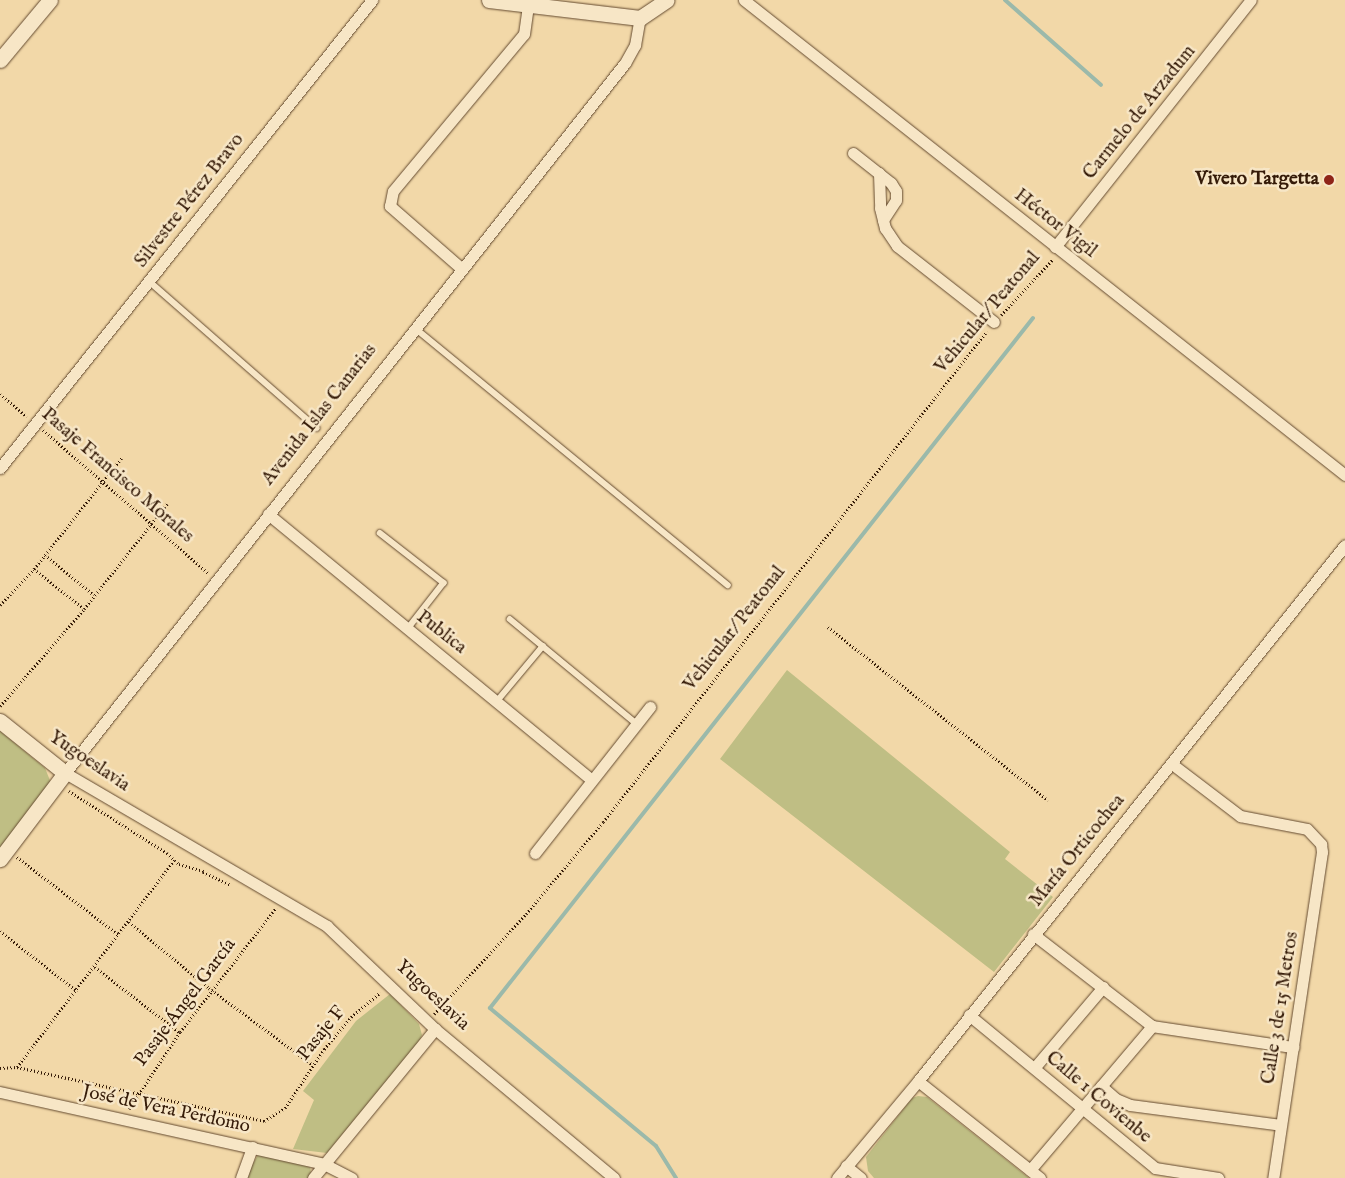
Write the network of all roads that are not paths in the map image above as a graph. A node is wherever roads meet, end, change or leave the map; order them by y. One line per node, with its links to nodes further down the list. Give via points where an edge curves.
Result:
1 (50, 0): 9 (street)
2 (372, 0): 15 (street, Silvestre Pérez Bravo)
3 (489, 0): 7 (street)
4 (667, 0): 8 (street)
5 (744, 0): 13 (street, Héctor Vigil)
6 (1251, 0): 13 (street, Carmelo de Arzadum)
7 (528, 5): 8 (street); 14 (street, via 524,34 394,192 390,206)
8 (640, 18): 14 (street, Avenida Islas Canarias, via 635,45 624,63)
9 (0, 60)
10 (853, 153): 11 (street)
11 (879, 173): 12 (street); 12 (street, via 896,191 896,200)
12 (883, 220): 16 (street, via 897,246)
13 (1056, 247): 20 (street, Héctor Vigil)
14 (462, 269): 17 (street, Avenida Islas Canarias)
15 (149, 280): 18 (lane); 19 (street, Silvestre Pérez Bravo)
16 (994, 322)
17 (415, 328): 21 (street, Avenida Islas Canarias); 24 (lane)
18 (317, 428)
19 (0, 468)
20 (1345, 475)
21 (268, 514): 26 (street, Publica); 33 (street, Avenida Islas Canarias)
22 (380, 533): 26 (lane, via 444,583)
23 (1345, 545): 32 (street, María Orticochea)
24 (728, 585)
25 (510, 619): 27 (lane)
26 (408, 629): 28 (street, Publica)
27 (543, 646): 28 (lane); 31 (lane)
28 (498, 700): 34 (street, Publica)
29 (650, 707): 31 (street)
30 (0, 721): 33 (street, Yugoeslavia)
31 (637, 724): 34 (street)
32 (1172, 764): 37 (street, María Orticochea); 42 (street, Calle 3 de 15 Metros, via 1240,816 1307,829 1321,844)
33 (61, 778): 36 (street, Avenida Islas Canarias); 40 (street, Yugoeslavia, via 281,896 327,926)
34 (592, 780): 35 (street)
35 (535, 853)
36 (4, 854)
37 (1033, 934): 38 (street); 39 (street, María Orticochea)
38 (1103, 987): 41 (street); 43 (street)
39 (969, 1015): 43 (street, Calle 1 Covienbe); 44 (street, María Orticochea)
40 (431, 1025): 50 (street); 56 (street, Yugoeslavia)
41 (1152, 1026): 42 (street); 45 (street)
42 (1292, 1047): 48 (street, Calle 3 de 15 Metros)
43 (1035, 1067): 47 (street, Calle 1 Covienbe)
44 (918, 1081): 51 (street, María Orticochea); 52 (street)
45 (1101, 1086): 47 (street); 48 (street, via 1116,1099 1130,1105)
46 (0, 1092): 49 (street, José de Vera Perdomo)
47 (1083, 1109): 52 (street); 60 (street, Calle 1 Covienbe, via 1154,1168)
48 (1281, 1125): 61 (street, Calle 3 de 15 Metros)
49 (252, 1147): 50 (street, José de Vera Perdomo); 53 (street)
50 (324, 1164): 54 (street); 55 (street, José de Vera Perdomo)
51 (846, 1166): 57 (street, María Orticochea); 58 (street)
52 (1030, 1170): 59 (street)
53 (241, 1178)
54 (313, 1178)
55 (352, 1178)
56 (614, 1178)
57 (837, 1178)
58 (861, 1178)
59 (1040, 1178)
60 (1218, 1178)
61 (1273, 1178)

